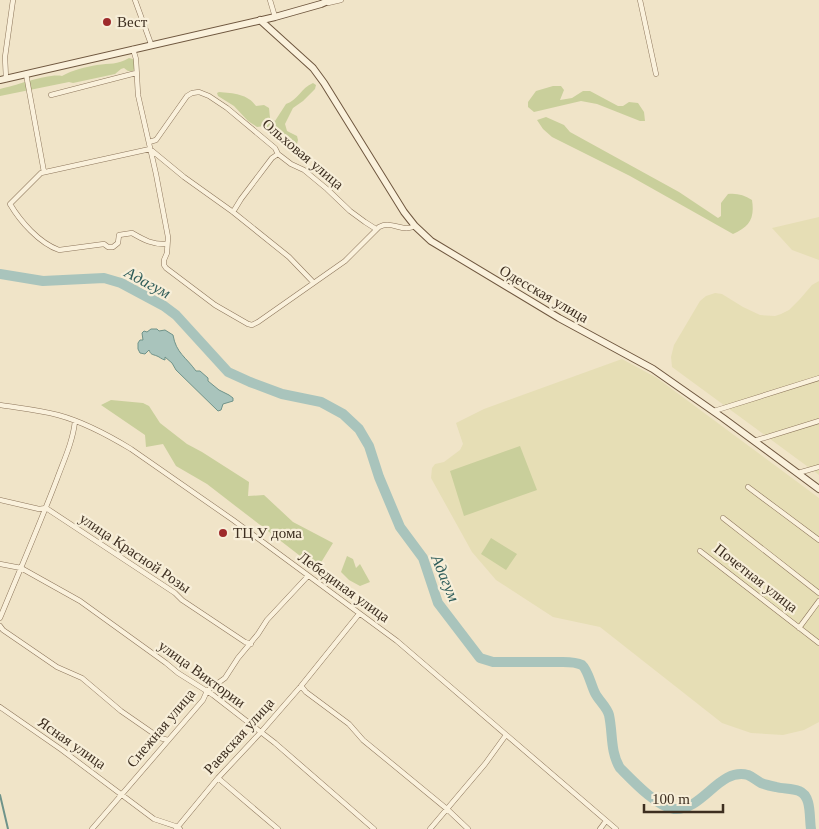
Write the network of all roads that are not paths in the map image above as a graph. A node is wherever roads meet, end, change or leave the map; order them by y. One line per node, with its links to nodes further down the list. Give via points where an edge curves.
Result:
1 (15, 0): 15 (street)
2 (135, 0): 10 (street)
3 (270, 0): 8 (street)
4 (330, 0): 7 (main road)
5 (341, 0): 7 (street)
6 (640, 0): 14 (street)
7 (321, 4): 8 (main road)
8 (275, 17): 9 (main road)
9 (260, 20): 10 (main road); 22 (main road, Одесская улица, via 313,68)
10 (151, 44): 11 (main road)
11 (133, 48): 12 (street); 13 (main road)
12 (136, 73): 16 (street); 17 (street)
13 (26, 74): 15 (main road); 20 (street)
14 (656, 74)
15 (3, 79)
16 (51, 94)
17 (149, 142): 18 (street); 19 (street, Ольховая улица, via 156,140 187,96 198,92 227,108)
18 (150, 149): 20 (street); 21 (street); 24 (street)
19 (278, 154): 21 (street); 23 (street, Ольховая улица, via 304,170 350,211)
20 (44, 172): 24 (street, via 10,204 27,228 53,248 104,244 113,247 118,243 119,235 132,233 147,242)
21 (233, 212): 25 (street, via 289,257)
22 (415, 226): 23 (street, via 402,229 384,224); 28 (main road, Одесская улица, via 431,241 559,318 653,369)
23 (376, 228): 25 (street, via 345,261)
24 (167, 244): 25 (street, via 166,268 215,305 248,324 258,322)
25 (314, 282)
26 (819, 378): 28 (street)
27 (0, 405): 29 (street, Лебединая улица, via 38,410)
28 (714, 411): 31 (main road, Одесская улица)
29 (75, 421): 37 (street); 43 (street, Лебединая улица, via 132,449)
30 (819, 421): 31 (street)
31 (754, 441): 33 (main road, Одесская улица)
32 (819, 466): 33 (street)
33 (798, 473): 35 (main road, Одесская улица)
34 (748, 487): 39 (street)
35 (819, 489)
36 (0, 500): 37 (street, улица Красной Розы)
37 (46, 508): 42 (street); 51 (street, улица Красной Розы)
38 (723, 518): 44 (street)
39 (819, 540)
40 (700, 551): 49 (street, Почетная улица)
41 (0, 564): 42 (street, улица Виктории)
42 (21, 568): 47 (street); 53 (street, улица Виктории, via 80,601)
43 (308, 576): 46 (street, Лебединая улица); 51 (street, Снежная улица, via 267,620)
44 (819, 593)
45 (819, 601): 49 (street)
46 (359, 614): 52 (street, Раевская улица); 56 (street, Лебединая улица, via 398,641)
47 (0, 618)
48 (0, 626): 57 (street, via 57,667 82,678 121,711)
49 (799, 628): 50 (street, Почетная улица)
50 (819, 643)
51 (251, 644): 53 (street, Снежная улица, via 225,678)
52 (300, 686): 55 (street, Раевская улица); 60 (street)
53 (207, 691): 55 (street, улица Виктории); 57 (street, Снежная улица)
54 (0, 707): 59 (street, Ясная улица)
55 (261, 732): 58 (street, Раевская улица); 65 (street, улица Виктории)
56 (506, 735): 60 (street); 61 (street, Лебединая улица)
57 (168, 740): 59 (street, Снежная улица)
58 (218, 778): 62 (street, Раевская улица); 64 (street)
59 (122, 794): 62 (street, Ясная улица, via 154,819); 63 (street, Снежная улица)
60 (447, 809): 66 (street); 67 (street)
61 (606, 821): 68 (street); 69 (street, Лебединая улица)
62 (178, 828)
63 (92, 829)
64 (278, 829)
65 (374, 829)
66 (430, 829)
67 (468, 829)
68 (600, 829)
69 (616, 829)

